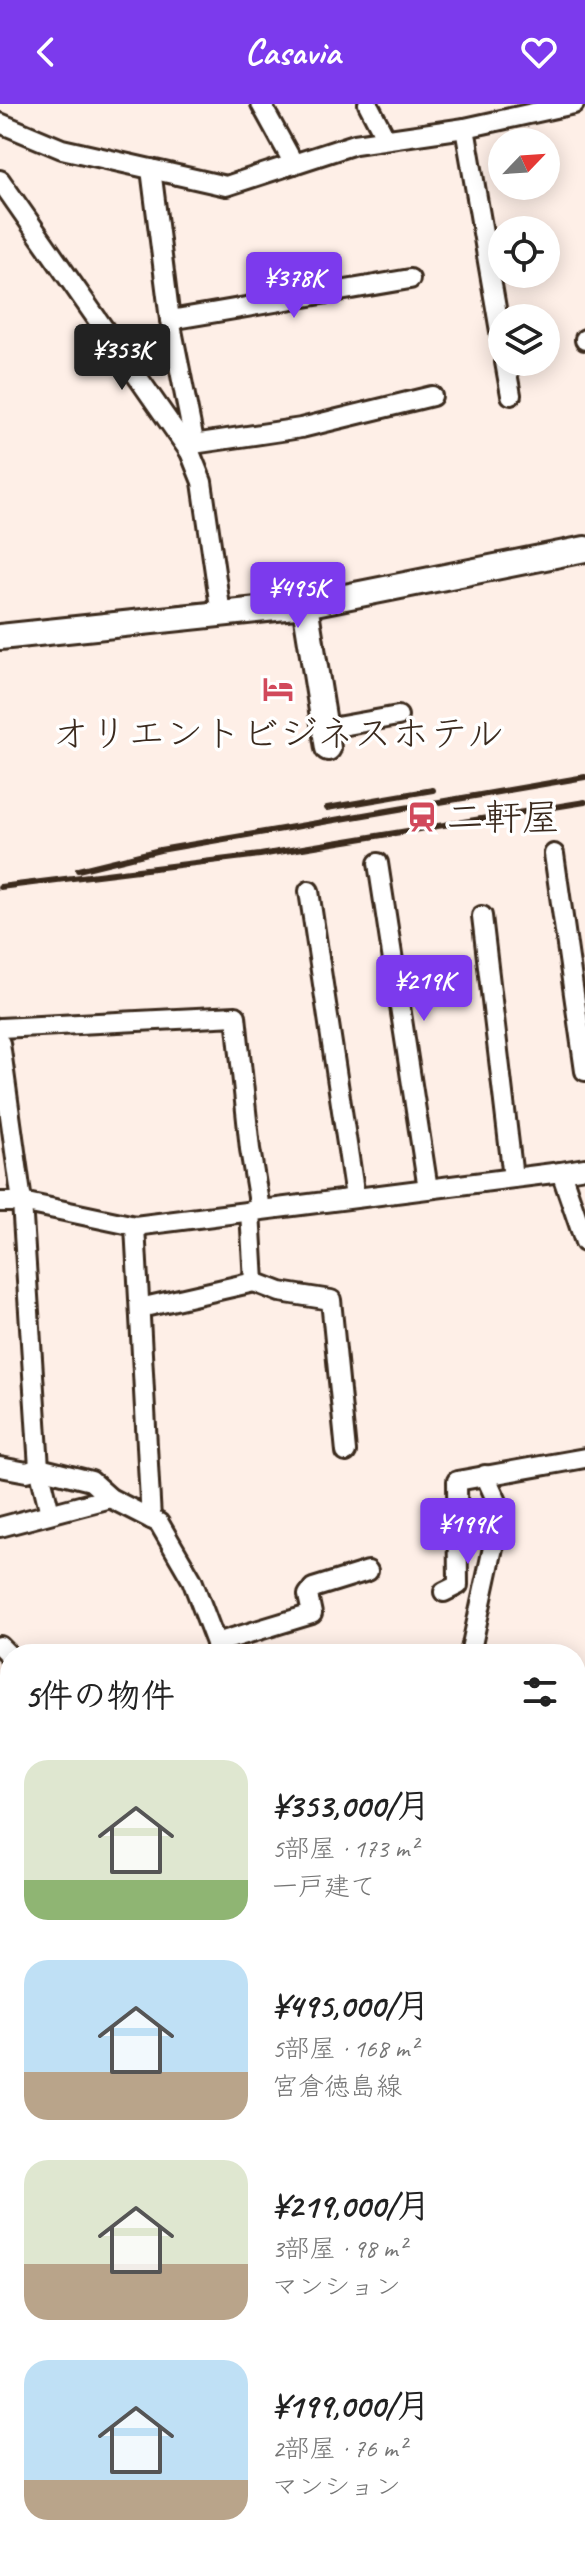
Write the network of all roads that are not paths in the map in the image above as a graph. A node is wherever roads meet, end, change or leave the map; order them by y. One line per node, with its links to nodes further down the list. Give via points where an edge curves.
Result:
1 (261, 104): 7 (street)
2 (368, 104): 6 (street)
3 (574, 104): 5 (street)
4 (0, 123): 8 (street, via 62,149)
5 (465, 128): 6 (street); 11 (street)
6 (386, 139): 7 (street)
7 (294, 164): 8 (street, via 226,186)
8 (151, 169): 12 (street)
9 (0, 180): 16 (street)
10 (410, 279): 12 (street)
11 (495, 304)
12 (170, 320): 16 (street)
13 (508, 376): 14 (street)
14 (511, 395)
15 (432, 396): 16 (street)
16 (192, 448): 19 (street)
17 (585, 549): 18 (main road)
18 (305, 605): 19 (main road); 22 (main road)
19 (221, 614): 20 (main road)
20 (0, 637)
21 (398, 716): 22 (street)
22 (327, 739)
23 (554, 854): 29 (street)
24 (378, 863): 33 (street)
25 (309, 891): 34 (street)
26 (482, 916): 32 (street)
27 (0, 1028): 37 (street, via 236,1016)
28 (0, 1043): 36 (street)
29 (585, 1071)
30 (585, 1168): 31 (street)
31 (561, 1172): 32 (street); 39 (street)
32 (513, 1178): 33 (street)
33 (428, 1189): 34 (street)
34 (355, 1197): 37 (street)
35 (0, 1202): 36 (street)
36 (22, 1202): 38 (street); 45 (street)
37 (255, 1210): 38 (street); 40 (street)
38 (135, 1226): 41 (street)
39 (585, 1242)
40 (254, 1282): 41 (street); 42 (street, via 331,1300)
41 (140, 1308): 49 (street)
42 (346, 1452)
43 (585, 1458): 46 (street)
44 (0, 1467): 45 (street, via 27,1472)
45 (39, 1468): 47 (street, via 91,1481); 48 (street)
46 (485, 1475): 52 (street, via 457,1481 458,1585); 55 (street, via 498,1504 497,1529)
47 (110, 1498): 48 (street); 49 (street)
48 (50, 1513): 50 (street)
49 (151, 1519): 53 (street, via 159,1523 192,1580)
50 (0, 1527)
51 (368, 1571): 54 (street, via 313,1588 308,1595 312,1614)
52 (444, 1592)
53 (215, 1644)
54 (231, 1644)
55 (472, 1644)

